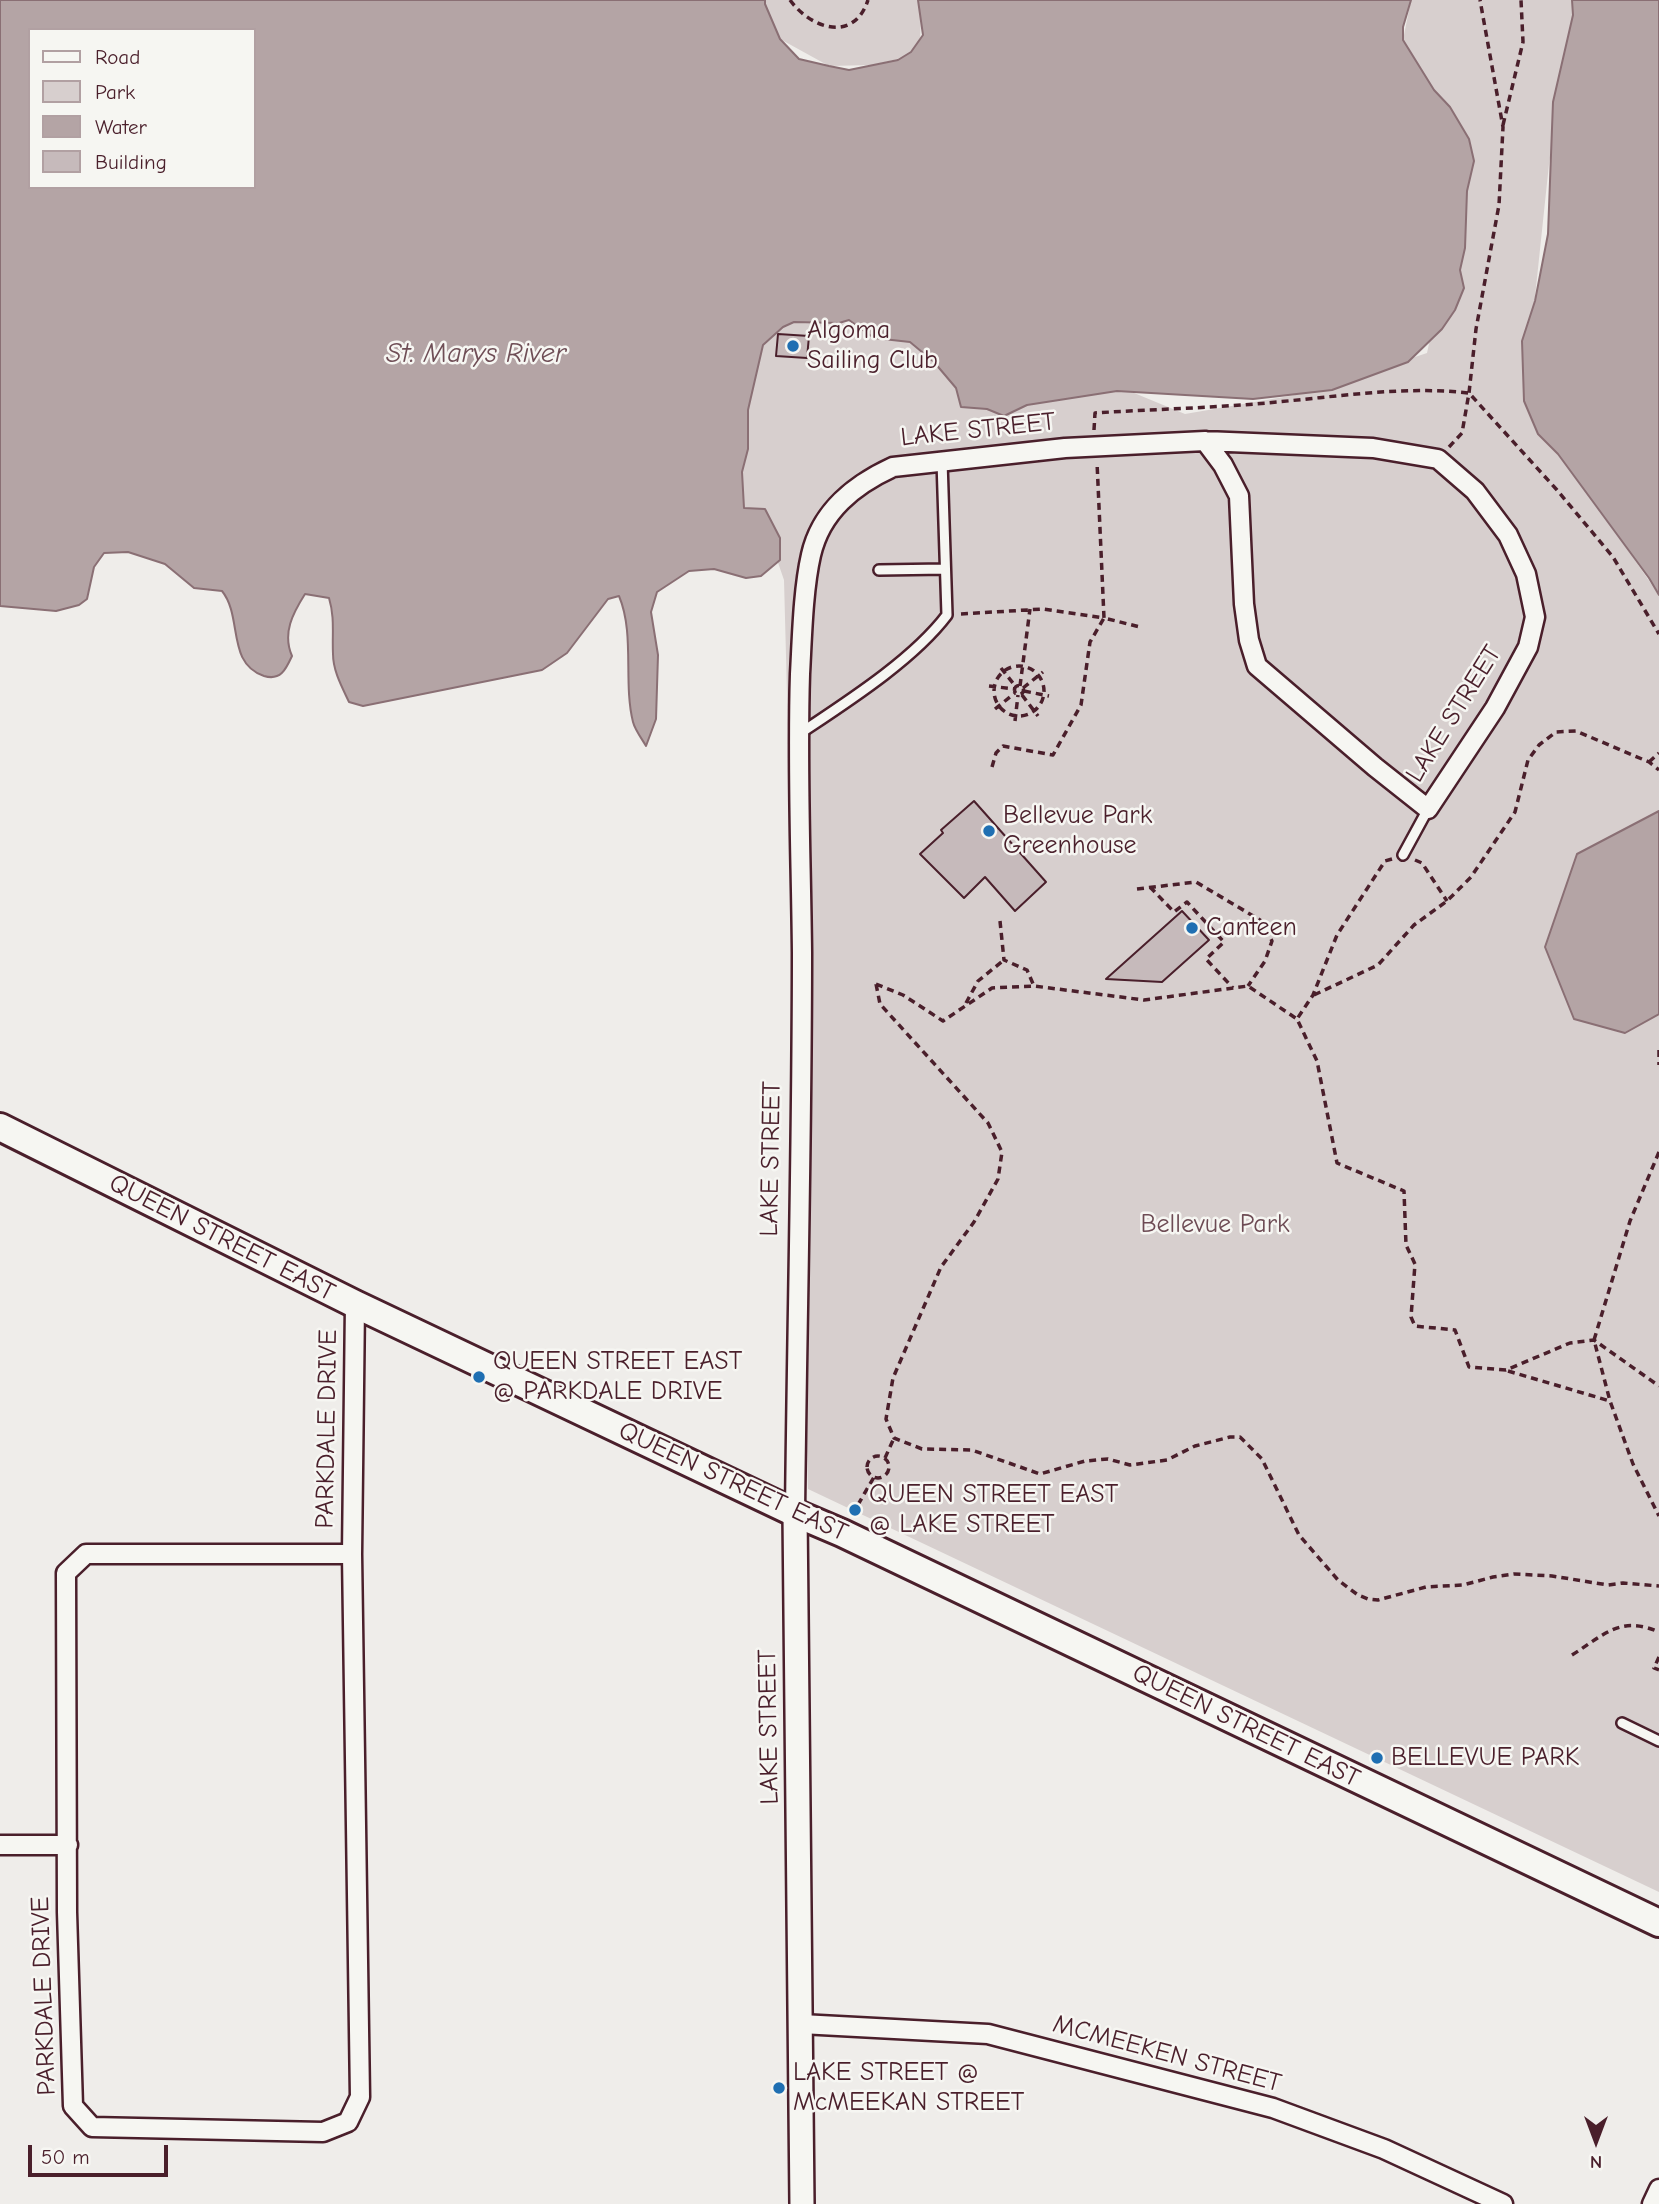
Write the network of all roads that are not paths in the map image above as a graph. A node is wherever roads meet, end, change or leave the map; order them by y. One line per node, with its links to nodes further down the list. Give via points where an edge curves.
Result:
1 (1205, 442): 2 (street, LAKE STREET); 6 (street, LAKE STREET, via 1239,496 1244,604 1257,666); 6 (street, LAKE STREET, via 1373,448 1438,459 1475,491 1508,535 1526,574 1535,617 1528,647 1495,708)
2 (942, 461): 3 (lane); 5 (street, LAKE STREET, via 893,467 869,478 836,504 825,521 811,554)
3 (945, 569): 4 (lane); 5 (lane, via 947,615 932,635)
4 (879, 570)
5 (798, 735): 10 (street, LAKE STREET, via 802,953)
6 (1428, 808): 7 (lane)
7 (1403, 855)
8 (0, 1127): 9 (main road, QUEEN STREET EAST)
9 (355, 1304): 10 (main road, QUEEN STREET EAST); 11 (street, PARKDALE DRIVE)
10 (795, 1513): 16 (main road, QUEEN STREET EAST); 17 (street, LAKE STREET)
11 (352, 1554): 14 (street, PARKDALE DRIVE, via 86,1554 66,1573); 14 (street, PARKDALE DRIVE, via 360,2097 348,2122 323,2132 92,2127 73,2106)
12 (1622, 1723): 13 (lane)
13 (1659, 1741)
14 (68, 1844): 15 (street)
15 (0, 1845)
16 (1659, 1923)
17 (801, 2024): 19 (street, LAKE STREET); 20 (street, MCMEEKEN STREET, via 988,2034 1273,2108 1384,2149)
18 (1659, 2189): 21 (street)
19 (802, 2204)
20 (1503, 2204)
21 (1652, 2204)

